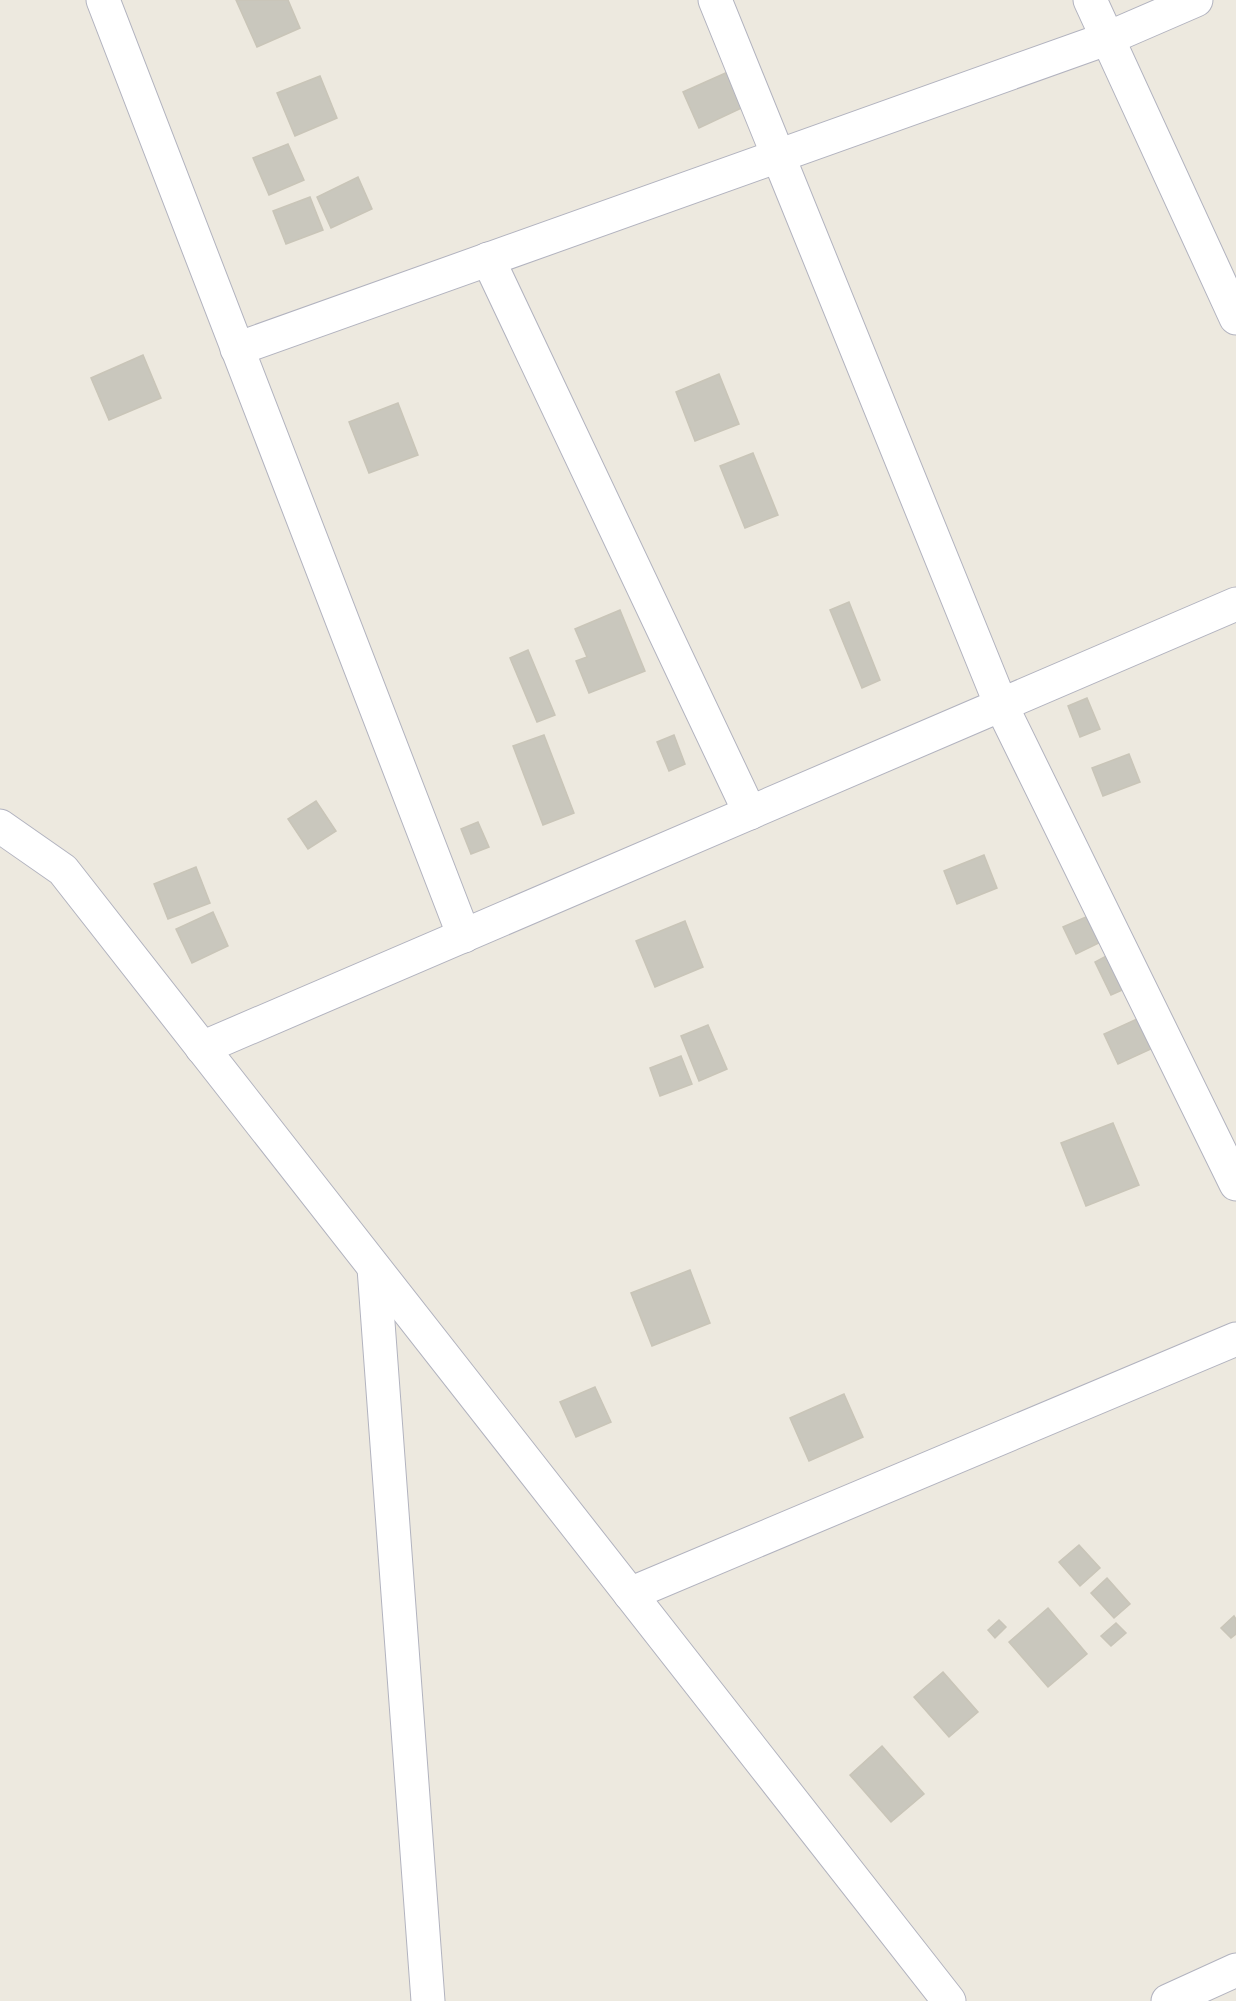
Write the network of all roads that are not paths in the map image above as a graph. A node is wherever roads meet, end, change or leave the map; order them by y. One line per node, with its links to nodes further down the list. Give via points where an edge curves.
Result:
1 (103, 0): 9 (street)
2 (715, 0): 6 (street)
3 (1090, 0): 5 (street)
4 (1196, 0): 5 (street)
5 (1106, 39): 6 (street); 8 (street)
6 (778, 155): 7 (street); 11 (street)
7 (488, 259): 9 (street); 12 (street)
8 (1236, 318)
9 (237, 349): 14 (street)
10 (1236, 604): 11 (street)
11 (1001, 705): 12 (street); 16 (street)
12 (750, 813): 14 (street)
13 (0, 826): 15 (street, via 63,870)
14 (464, 936): 15 (street)
15 (202, 1048): 17 (street)
16 (1236, 1184)
17 (374, 1268): 19 (street); 21 (street)
18 (1236, 1339): 19 (street)
19 (630, 1594): 22 (street)
20 (1236, 1971): 23 (street)
21 (428, 2001)
22 (949, 2001)
23 (1168, 2001)

